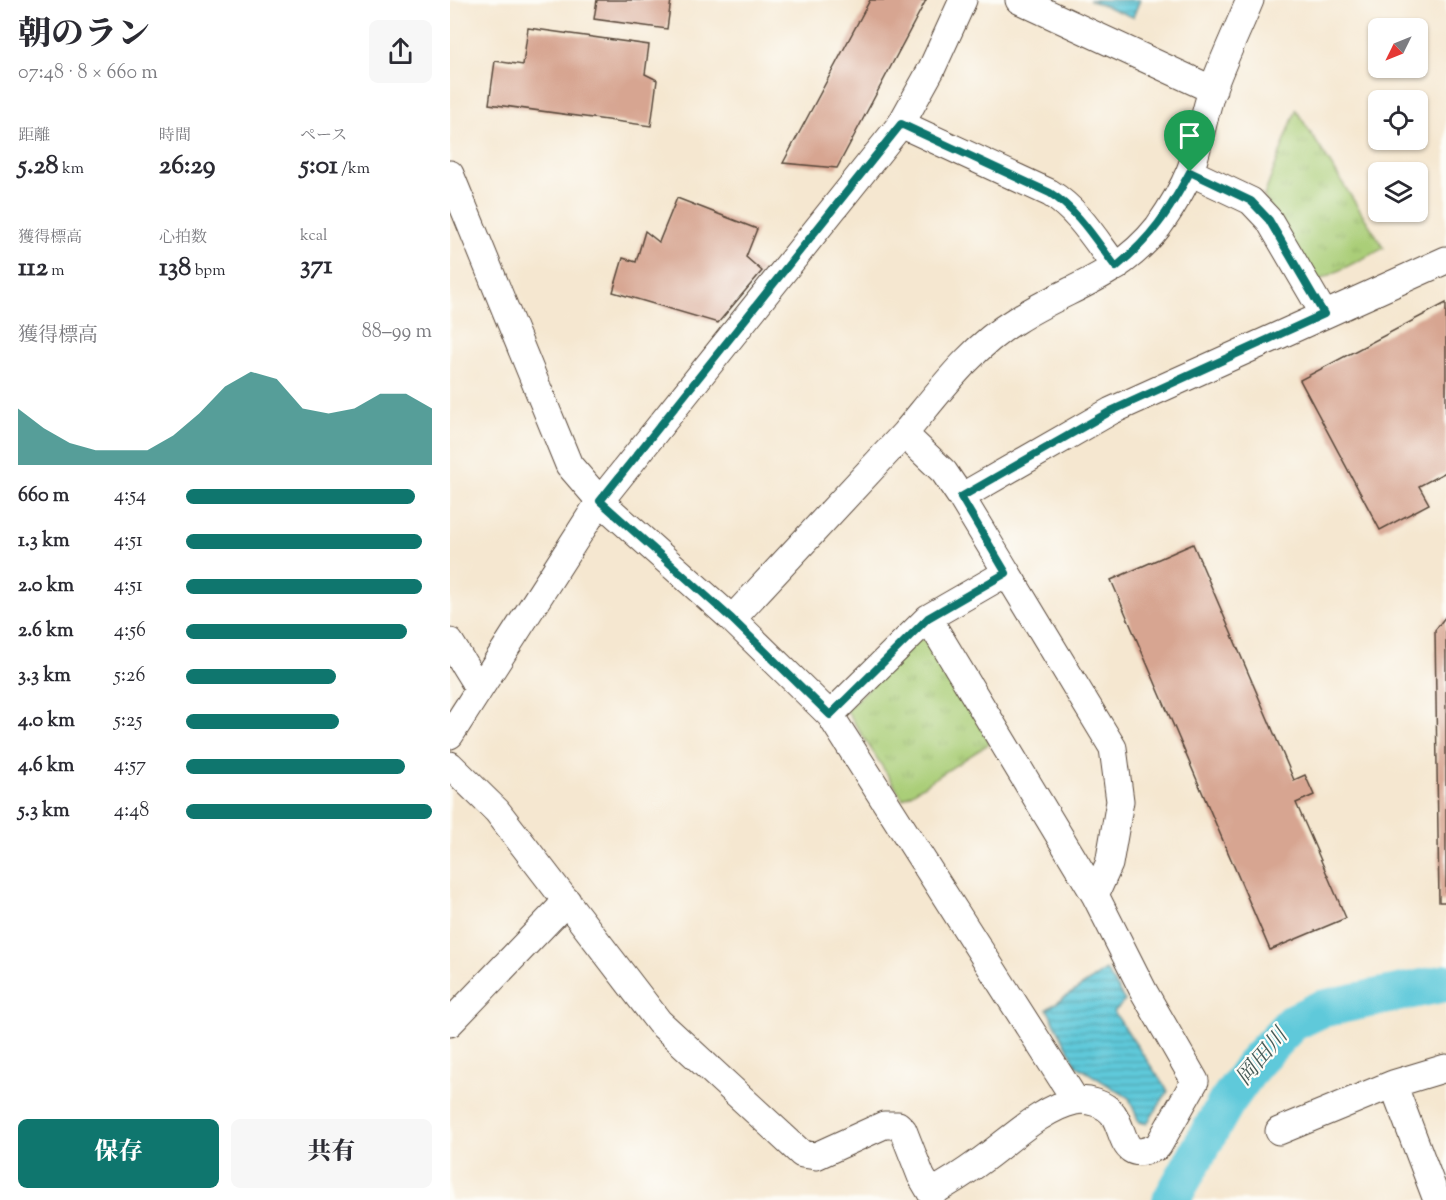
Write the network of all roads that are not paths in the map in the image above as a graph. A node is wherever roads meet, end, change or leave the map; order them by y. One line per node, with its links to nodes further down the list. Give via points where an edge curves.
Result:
1 (963, 0): 5 (street)
2 (1019, 0): 4 (street)
3 (1250, 0): 4 (street)
4 (1213, 90): 6 (street)
5 (901, 124): 9 (street, via 1061,200); 13 (street)
6 (1190, 172): 9 (street, via 1157,227); 10 (street, via 1251,201 1269,220)
7 (450, 174): 13 (street, via 569,465)
8 (1446, 260): 10 (street)
9 (1116, 267): 11 (street, via 998,332)
10 (1324, 314): 12 (street, via 1111,411)
11 (904, 434): 12 (street, via 944,472); 16 (street)
12 (961, 497): 14 (street)
13 (600, 501): 16 (street); 18 (street)
14 (1006, 573): 15 (street); 22 (street, via 1113,748 1120,801 1109,864)
15 (928, 618): 19 (street); 22 (street)
16 (732, 619): 19 (street)
17 (450, 642): 18 (street)
18 (479, 689): 20 (street)
19 (830, 715): 27 (street)
20 (450, 735)
21 (450, 765): 23 (street, via 497,811)
22 (1095, 895): 27 (street, via 1195,1081 1158,1146 1139,1152 1130,1149 1113,1114 1103,1106)
23 (567, 901): 24 (street); 27 (street, via 659,1022 802,1154 816,1156 884,1125 898,1125 931,1193 1050,1111)
24 (450, 1023)
25 (1446, 1068): 26 (street)
26 (1393, 1084): 28 (street); 30 (street)
27 (1076, 1101)
28 (1279, 1131)
29 (1446, 1197): 30 (street)
30 (1437, 1200)

